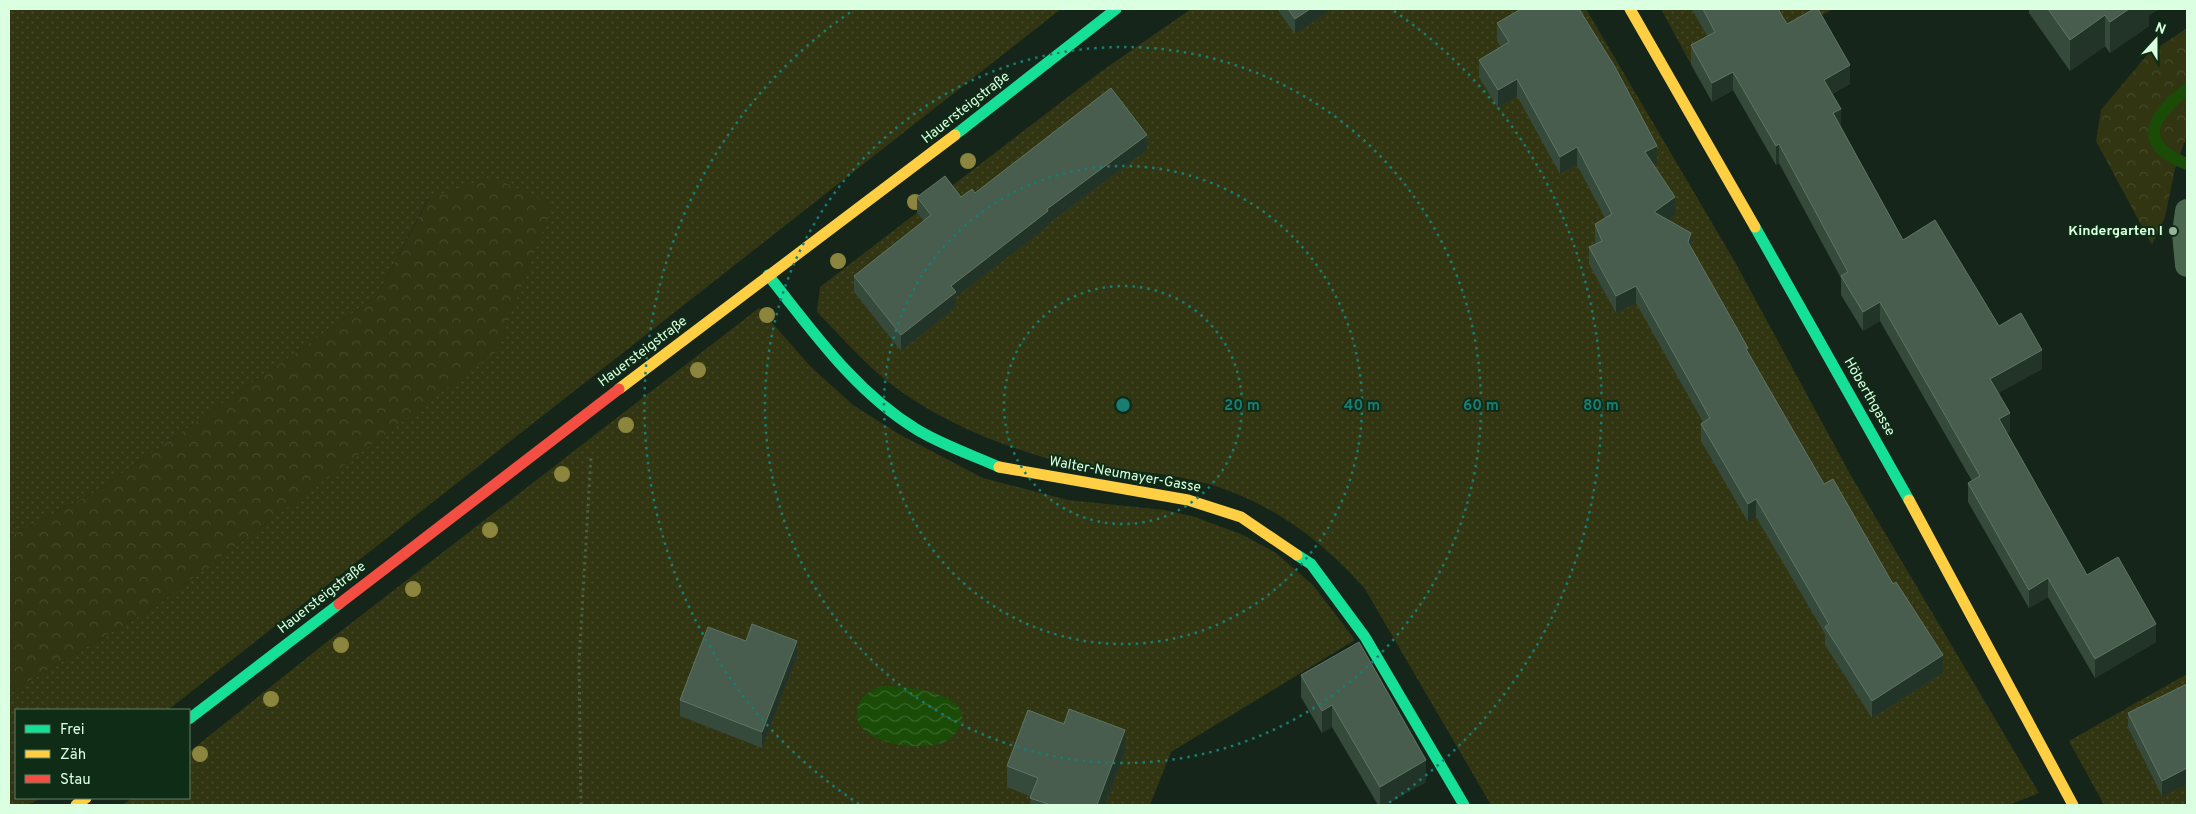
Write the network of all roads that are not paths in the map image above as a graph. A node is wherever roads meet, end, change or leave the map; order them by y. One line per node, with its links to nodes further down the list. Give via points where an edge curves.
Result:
1 (1116, 9): 5 (street, Hauersteigstraße, via 922,161)
2 (1630, 9): 8 (street, Höberthgasse, via 1877,442)
3 (2187, 211): 4 (lane, via 2184,233)
4 (2187, 265)
5 (768, 275): 6 (street, Hauersteigstraße); 7 (street, Walter-Neumayer-Gasse, via 866,392 916,429 1002,468 1188,500 1241,516 1310,564 1365,637)
6 (190, 718)
7 (1464, 805)
8 (2073, 805)

